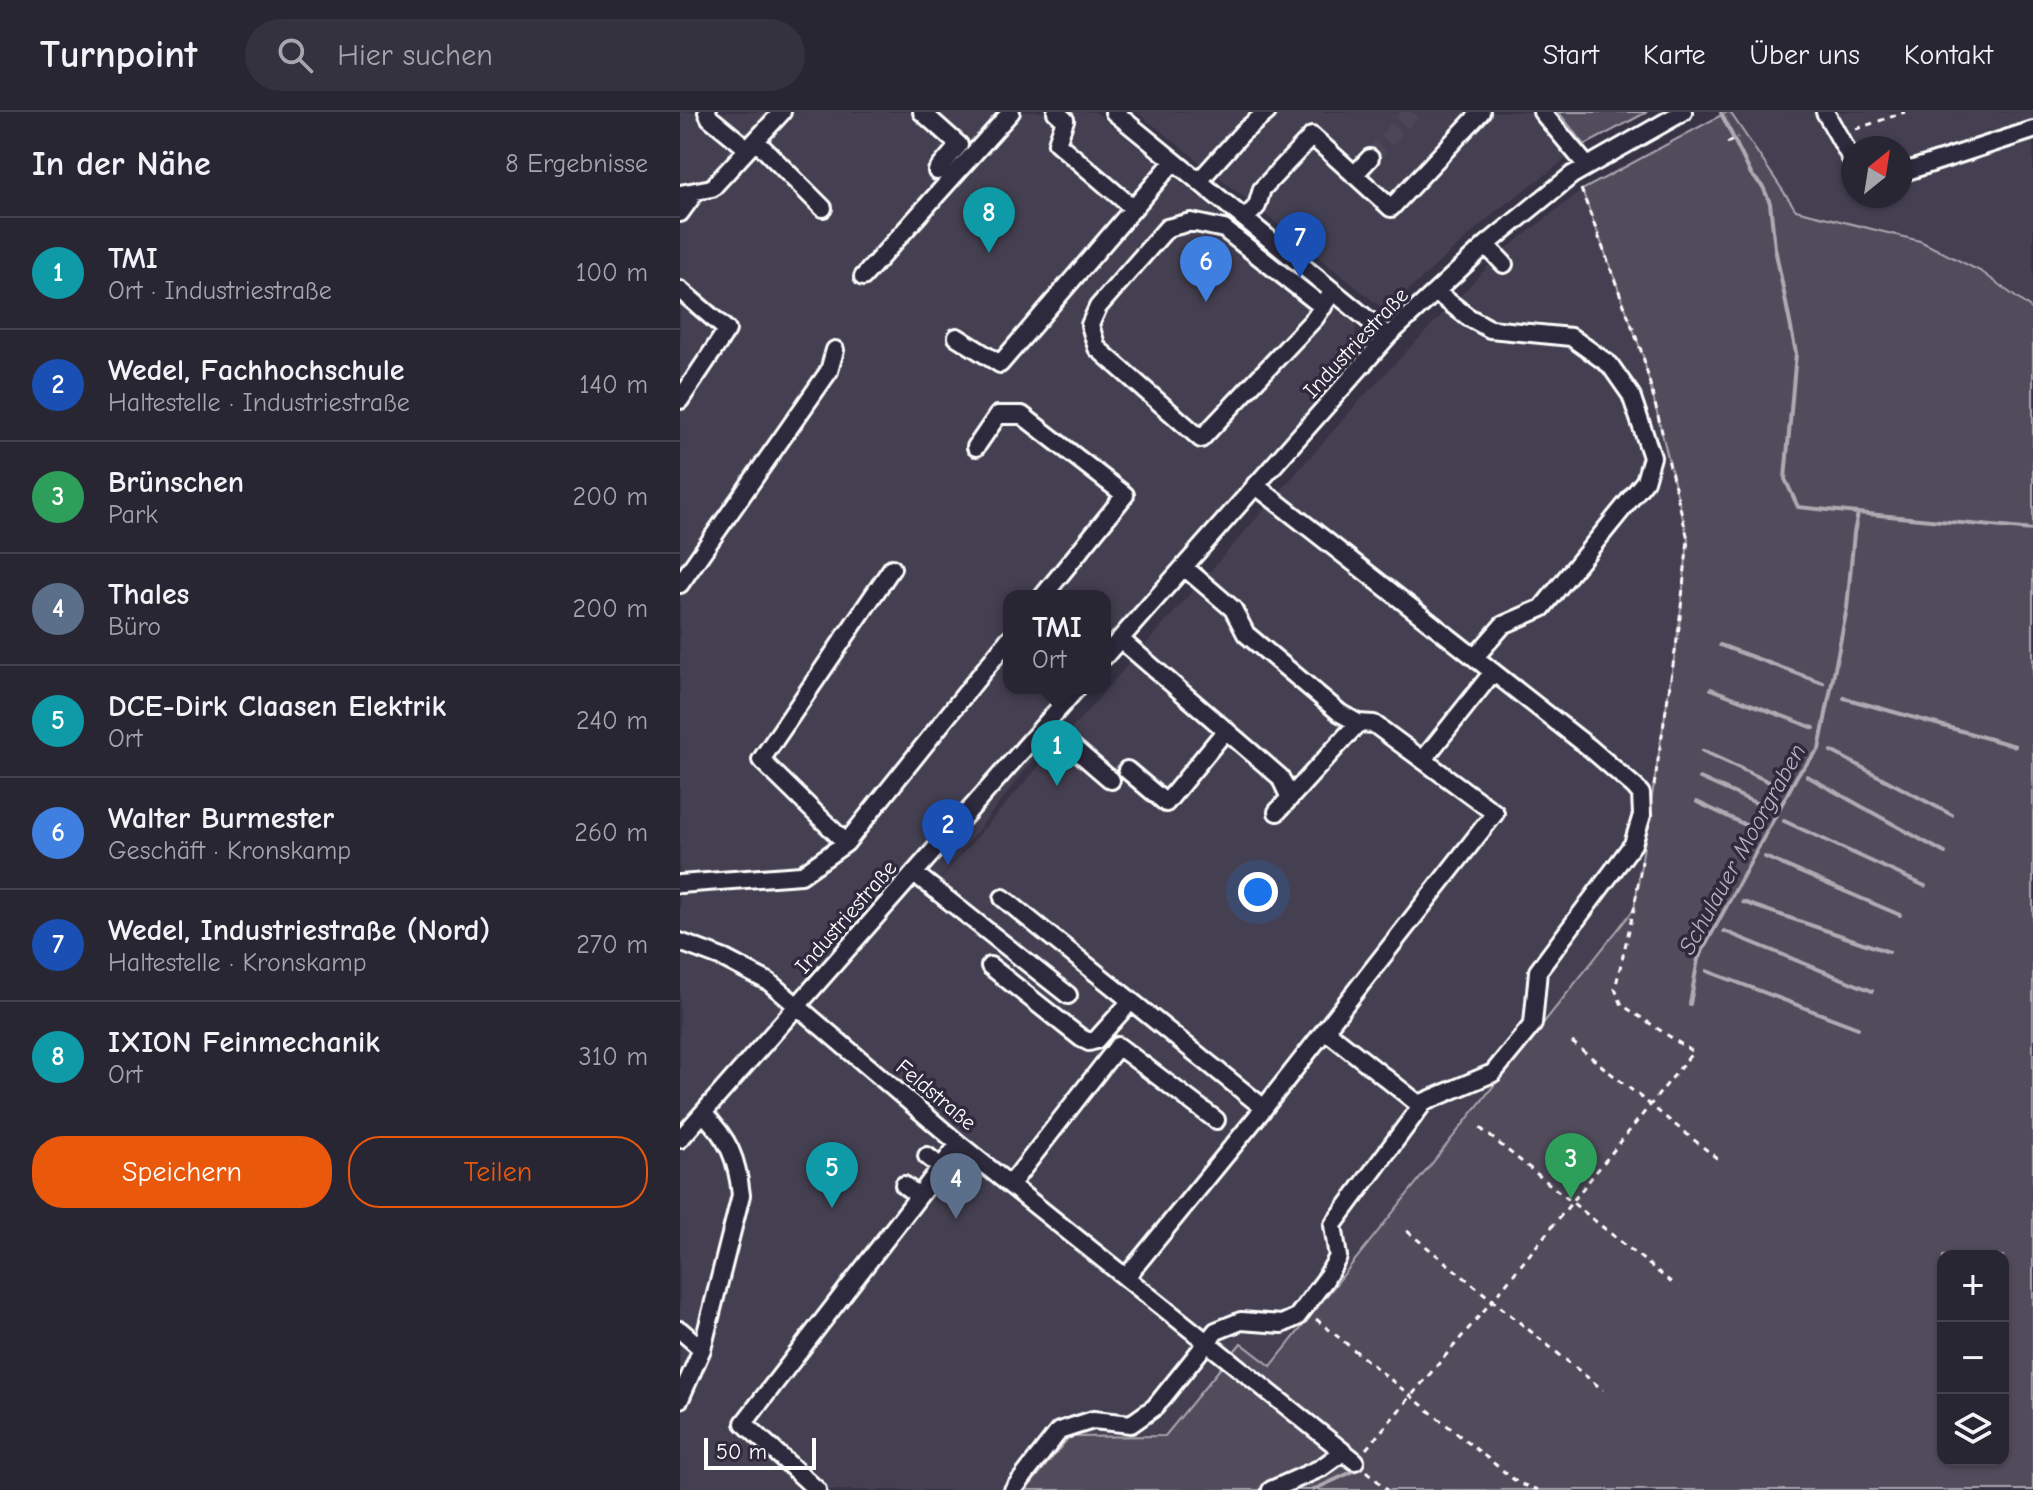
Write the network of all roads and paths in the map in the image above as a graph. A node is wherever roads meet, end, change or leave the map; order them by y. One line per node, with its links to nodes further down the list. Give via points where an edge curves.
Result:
1 (707, 112): 18 (street)
2 (922, 112): 22 (street, via 959,145)
3 (1011, 112): 34 (street)
4 (1056, 112): 28 (street, via 1065,120 1057,143)
5 (1114, 112): 20 (street)
6 (1267, 112): 25 (street)
7 (1481, 112): 24 (street, via 1391,208)
8 (1542, 112): 23 (street)
9 (1683, 112): 23 (street, Industriestraße)
10 (1825, 112): 16 (street)
11 (1905, 112): 13 (path)
12 (779, 113): 18 (street)
13 (1856, 129)
14 (2033, 130): 21 (street)
15 (1738, 137): 17 (path)
16 (1841, 141)
17 (1727, 143)
18 (752, 145): 26 (street, via 712,188); 27 (street)
19 (1370, 158): 24 (street)
20 (1174, 161): 25 (street); 28 (street)
21 (1913, 169)
22 (937, 171)
23 (1580, 171): 32 (street, Industriestraße); 61 (path, via 1582,190 1643,356 1688,539)
24 (1354, 175): 30 (street, via 1312,136 1262,189)
25 (1199, 181): 30 (street)
26 (688, 192): 29 (street)
27 (823, 208)
28 (1133, 208): 40 (street, via 1000,364)
29 (680, 213)
30 (1250, 223): 31 (street); 36 (street)
31 (1242, 243): 38 (street); 38 (street, via 1224,229 1191,222 1167,228 1098,307 1090,325 1097,348 1201,439)
32 (1486, 245): 33 (street); 37 (street, Industriestraße)
33 (1504, 264)
34 (863, 277)
35 (680, 290): 42 (street, via 727,330)
36 (1333, 291): 38 (street); 39 (street)
37 (1436, 292): 39 (street, Industriestraße); 52 (street, via 1490,329 1571,337 1610,365 1631,395 1652,457 1645,481 1542,608 1503,625)
38 (1323, 307)
39 (1388, 336): 44 (street, Industriestraße)
40 (957, 337)
41 (835, 350): 47 (street, via 829,371)
42 (680, 400)
43 (976, 447): 48 (street, via 998,415 1022,415 1125,495)
44 (1255, 485): 45 (street, Industriestraße); 52 (street)
45 (1184, 567): 49 (street, Industriestraße); 55 (street, via 1233,609 1246,634)
46 (892, 568): 64 (street, via 761,760)
47 (680, 584)
48 (1048, 590)
49 (1120, 639): 51 (street, Industriestraße); 57 (street)
50 (1003, 647): 64 (street)
51 (1111, 649)
52 (1475, 657): 53 (street)
53 (1493, 672): 58 (street); 77 (street, via 1635,787 1641,794 1642,815 1633,844 1538,971 1533,1024 1493,1073)
54 (1072, 694): 56 (street, Industriestraße)
55 (1358, 723): 58 (street, via 1374,724); 62 (street)
56 (1046, 724): 60 (street); 66 (street, Industriestraße)
57 (1226, 730): 59 (street, via 1166,803); 62 (street, via 1280,777)
58 (1423, 760): 74 (street, via 1495,813)
59 (1127, 770)
60 (1111, 780)
61 (1652, 795)
62 (1290, 798): 63 (street)
63 (1277, 812)
64 (846, 843): 67 (street, via 801,875)
65 (1643, 854): 76 (path, via 1615,989 1622,1005 1693,1052)
66 (914, 873): 71 (street); 73 (street, Industriestraße)
67 (680, 884)
68 (1003, 898): 72 (street)
69 (680, 942): 73 (street, Feldstraße, via 769,982)
70 (990, 966): 72 (street, via 1089,1042)
71 (1068, 995)
72 (1131, 1001): 78 (street)
73 (798, 1006): 79 (street, Industriestraße); 83 (street, Feldstraße)
74 (1325, 1030): 77 (street); 78 (street)
75 (1572, 1042): 76 (path)
76 (1651, 1103): 85 (path); 88 (path)
77 (1421, 1106): 95 (street, via 1333,1225 1338,1257 1297,1317 1282,1324 1241,1321)
78 (1264, 1108): 90 (street)
79 (703, 1113): 82 (street, Industriestraße); 96 (street, via 731,1148 741,1195)
80 (1216, 1120): 87 (street, via 1118,1046)
81 (1480, 1128): 88 (path)
82 (680, 1139)
83 (959, 1144): 86 (street); 87 (street, Feldstraße)
84 (927, 1156): 86 (street)
85 (1719, 1160)
86 (941, 1167): 101 (street, via 911,1190 744,1423)
87 (1010, 1185): 90 (street, Feldstraße)
88 (1572, 1202): 91 (path); 92 (path)
89 (1407, 1231): 92 (path)
90 (1127, 1276): 95 (street, Feldstraße)
91 (1672, 1283)
92 (1492, 1301): 97 (path); 98 (path)
93 (1316, 1319): 98 (path)
94 (680, 1330): 96 (street)
95 (1206, 1340): 100 (street, Feldstraße); 102 (street, via 1155,1407 1131,1424 1093,1420 1059,1431)
96 (702, 1349): 99 (street)
97 (1603, 1390)
98 (1411, 1396): 100 (path); 105 (path, via 1518,1483)
99 (680, 1399)
100 (1349, 1456): 103 (street); 104 (path)
101 (813, 1489)
102 (1013, 1490)
103 (1271, 1490)
104 (1387, 1490)
105 (1538, 1490)

